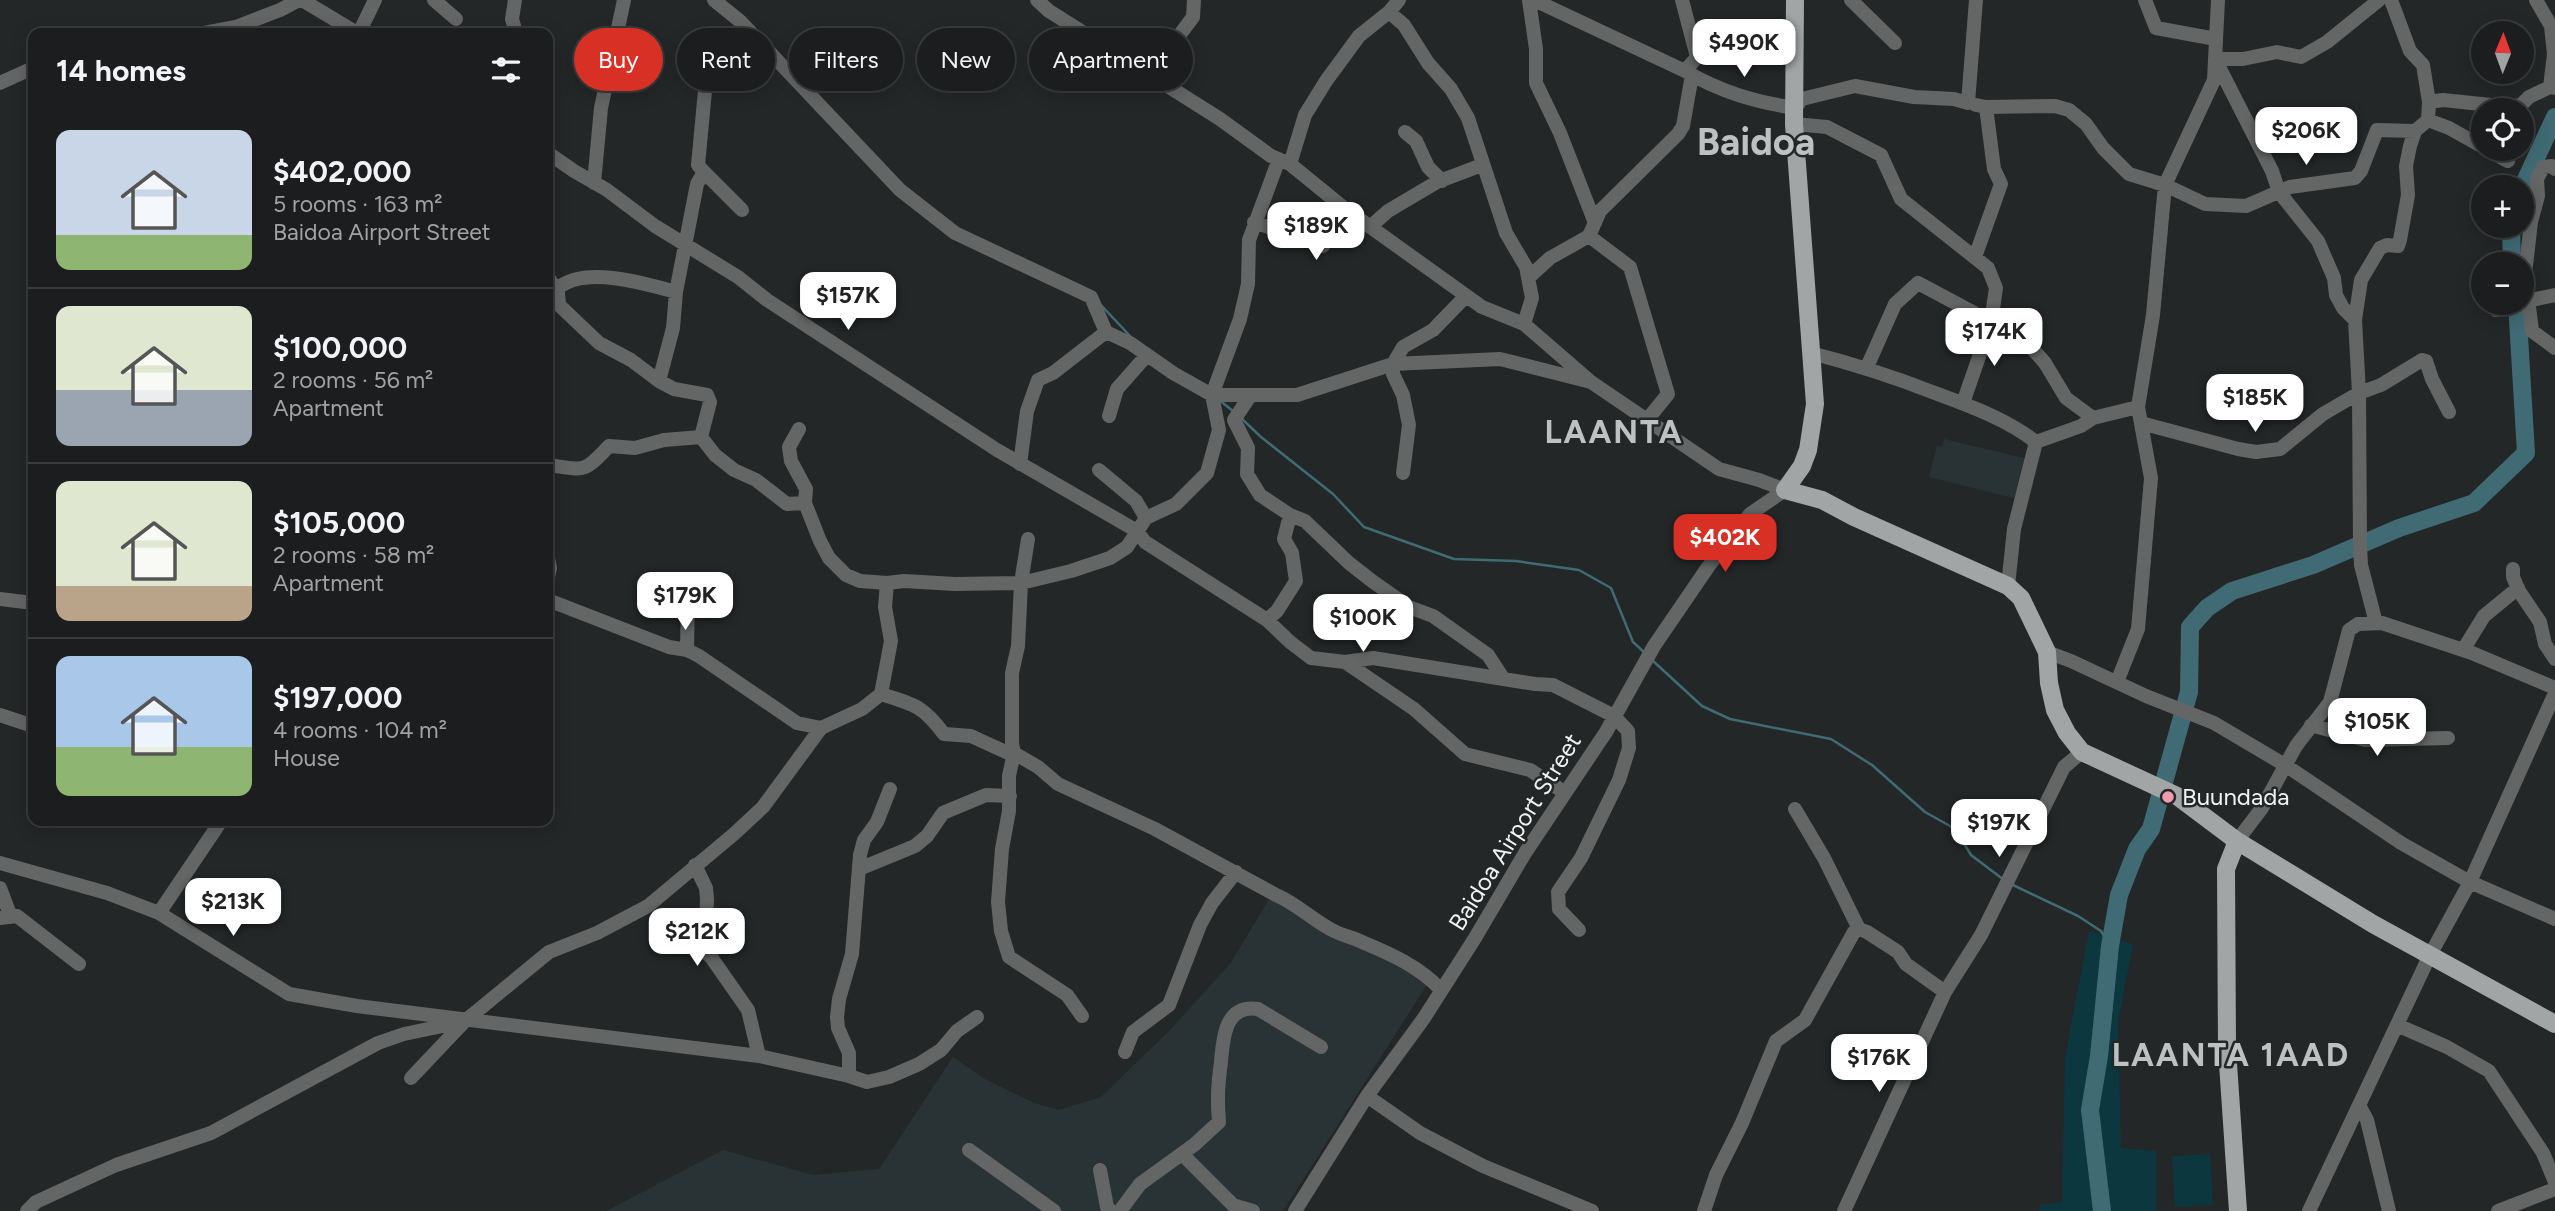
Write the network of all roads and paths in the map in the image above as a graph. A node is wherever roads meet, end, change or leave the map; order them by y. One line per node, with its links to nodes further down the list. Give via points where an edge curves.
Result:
1 (301, 0): 22 (street); 23 (street)
2 (375, 0): 24 (street)
3 (434, 0): 21 (street)
4 (514, 0): 25 (street)
5 (624, 0): 51 (street, via 601,108)
6 (1037, 0): 26 (street)
7 (1194, 0): 27 (street, via 1192,17)
8 (1528, 0): 58 (street, via 1536,83 1560,133)
9 (1534, 0): 32 (street)
10 (1682, 0): 32 (street, via 1697,57)
11 (1798, 0): 40 (main road)
12 (1851, 0): 29 (street)
13 (1976, 0): 38 (street)
14 (2145, 0): 28 (street, via 2156,28)
15 (2218, 0): 28 (street)
16 (2379, 0): 30 (street, via 2301,57 2277,52)
17 (2391, 0): 37 (street, via 2410,51 2423,65)
18 (2536, 0): 34 (street, via 2551,26)
19 (719, 1): 73 (street, via 900,190 955,233 1091,297)
20 (1394, 6): 46 (street, via 1359,36 1326,81); 47 (street, via 1468,118)
21 (456, 19)
22 (231, 28)
23 (349, 28)
24 (361, 28)
25 (515, 28)
26 (1075, 28)
27 (1184, 28)
28 (2216, 39): 30 (street)
29 (1895, 43)
30 (2215, 59): 52 (street, via 2214,80); 53 (street, via 2272,171)
31 (28, 70): 33 (street)
32 (1689, 73): 40 (street); 58 (street, via 1683,126 1601,211)
33 (0, 83)
34 (2553, 88): 37 (street, via 2510,107)
35 (705, 91): 49 (street, via 698,165)
36 (1174, 91): 46 (street)
37 (2429, 102): 41 (street)
38 (1968, 103): 39 (street); 40 (street, via 1855,86 1802,100)
39 (1986, 107): 52 (street, via 2055,106 2068,110 2129,174); 61 (street, via 1994,169 2001,184)
40 (1794, 116): 61 (street, via 1881,155 1901,199); 75 (main road)
41 (2428, 120): 42 (street); 44 (street)
42 (2415, 131): 53 (street, via 2377,130 2355,178); 70 (street, via 2406,166 2408,195 2400,240 2398,246 2380,248 2361,280)
43 (1405, 132): 50 (street)
44 (2471, 141)
45 (553, 156): 51 (street)
46 (1285, 162): 54 (street); 56 (street)
47 (1482, 165): 50 (street); 62 (street)
48 (2555, 169): 60 (street, via 2543,167 2537,179)
49 (704, 172): 55 (street); 59 (street, via 697,184)
50 (1442, 181): 57 (street, via 1388,211)
51 (594, 183): 59 (street)
52 (2165, 185): 53 (street, via 2205,204 2226,206 2246,206); 85 (street, via 2153,315)
53 (2278, 192): 70 (street, via 2318,241 2336,295)
54 (1344, 208): 56 (street, via 1323,246); 57 (street)
55 (742, 210)
56 (1254, 222): 82 (street, via 1240,319)
57 (1370, 227): 66 (street)
58 (1592, 229): 62 (street); 90 (street, via 1630,267 1668,394)
59 (685, 245): 64 (street); 96 (street)
60 (2528, 252)
61 (1975, 257): 71 (street, via 1988,268 1996,288)
62 (1528, 278): 72 (street, via 1532,298)
63 (553, 283): 64 (street, via 587,278 634,280)
64 (676, 292): 79 (street, via 673,328)
65 (2555, 295): 67 (street)
66 (1466, 296): 72 (street); 77 (street, via 1433,330 1403,348)
67 (2534, 300)
68 (553, 310): 79 (street)
69 (2528, 315): 74 (street, via 2532,331)
70 (2355, 320): 81 (street)
71 (1991, 322): 78 (street, via 1918,283 1895,304); 84 (street); 88 (street, via 2022,337 2066,398)
72 (1524, 324): 80 (street)
73 (1107, 332): 76 (street); 96 (street, via 1038,380 1027,411)
74 (2555, 348)
75 (1811, 353): 78 (street); 100 (main road, via 1815,404 1808,450)
76 (1147, 355): 82 (street); 87 (street, via 1117,389)
77 (1393, 364): 80 (street, via 1500,359); 83 (street, via 1297,395); 99 (street, via 1409,425)
78 (1867, 368): 84 (street)
79 (659, 381): 94 (street, via 707,395 710,402)
80 (1591, 382): 90 (street)
81 (2359, 393): 86 (street, via 2426,360); 91 (street, via 2323,414 2280,449 2256,452); 115 (street, via 2361,555)
82 (1212, 395): 83 (street); 93 (street)
83 (1250, 396): 89 (street)
84 (1963, 403): 95 (street, via 2016,426)
85 (2138, 407): 88 (street); 91 (street)
86 (2449, 412)
87 (1109, 416)
88 (2093, 418): 95 (street)
89 (1234, 420): 93 (street); 102 (street, via 1248,448 1247,474 1260,495)
90 (1647, 420): 100 (street, via 1718,469)
91 (2141, 423): 122 (street, via 2151,478 2138,629)
92 (799, 429): 101 (street, via 789,447 791,461 806,488)
93 (1219, 430): 103 (street, via 1207,473 1176,504)
94 (701, 437): 97 (street, via 635,448 609,446 590,466); 101 (street, via 734,470 787,504)
95 (2036, 442): 108 (street, via 2014,529)
96 (1020, 464): 103 (street)
97 (553, 465)
98 (1099, 470): 103 (street, via 1136,501)
99 (1403, 473)
100 (1785, 490): 108 (main road, via 1822,500); 127 (street, Baidoa Airport Street, via 1750,514 1708,567 1654,646)
101 (805, 502): 106 (street, via 829,558 846,575)
102 (1290, 515): 114 (street, via 1284,539 1292,553 1296,581); 121 (street, via 1305,521 1372,581 1488,655)
103 (1141, 524): 107 (street, via 1126,547 1110,558); 114 (street, via 1145,541)
104 (1028, 539): 107 (street)
105 (2513, 569): 109 (street)
106 (887, 583): 107 (street); 125 (street, via 885,607 891,641)
107 (1020, 583): 133 (street, via 1018,646 1012,673)
108 (2008, 586): 118 (main road, via 2021,598)
109 (2518, 588): 117 (street, via 2484,616); 119 (street, via 2540,622 2545,644)
110 (688, 595): 116 (street)
111 (0, 600): 113 (street)
112 (553, 601): 116 (street)
113 (28, 603)
114 (1267, 620): 120 (street, via 1311,658)
115 (2376, 623): 117 (street); 129 (street, via 2358,624 2349,631 2330,702)
116 (687, 650): 130 (street, via 797,723)
117 (2463, 650): 123 (street)
118 (2047, 652): 122 (street); 132 (main road, via 2055,710)
119 (2555, 659)
120 (1345, 662): 121 (street, via 1374,658); 136 (street, via 1413,709 1465,754 1530,771)
121 (1503, 678): 127 (street, via 1553,685)
122 (2117, 682): 134 (street, via 2214,723)
123 (2555, 688)
124 (2555, 693): 145 (street)
125 (881, 694): 130 (street, via 862,709); 133 (street, via 929,714 944,734 971,736)
126 (0, 715): 128 (street)
127 (1614, 716): 136 (street, Baidoa Airport Street); 151 (street, via 1628,731 1629,748 1619,780 1581,858 1558,892 1559,909)
128 (28, 724)
129 (2311, 725): 131 (street, via 2365,740); 134 (street)
130 (821, 728): 142 (street, via 763,807)
131 (2448, 738)
132 (2082, 752): 140 (main road, via 2177,796); 157 (street, via 2064,767 1981,935)
133 (1014, 753): 137 (street); 144 (street, via 1058,784)
134 (2286, 765): 140 (street); 145 (street, via 2401,843)
135 (890, 789): 143 (street, via 864,840)
136 (1564, 792): 153 (street, Baidoa Airport Street)
137 (1010, 796): 143 (street, via 986,795 943,813 915,846); 158 (street, via 999,902 1009,957 1067,995)
138 (1795, 809): 150 (street)
139 (218, 826): 147 (street)
140 (2237, 841): 152 (main road); 185 (main road, via 2226,869 2227,1049)
141 (0, 863): 147 (street)
142 (695, 865): 160 (street, via 648,906 549,952); 165 (street, via 706,888 705,952 748,1010)
143 (859, 869): 166 (street, via 852,954 837,1017 849,1053)
144 (1236, 872): 155 (street, via 1337,933); 164 (street, via 1200,925 1169,1005 1133,1032)
145 (2470, 881): 149 (street); 152 (street)
146 (0, 888): 148 (street)
147 (159, 913): 160 (street, via 289,994)
148 (6, 917): 154 (street, via 17,916)
149 (2555, 919)
150 (1859, 929): 157 (street, via 1898,952 1906,964); 183 (street, via 1805,1020 1776,1041)
151 (1579, 930)
152 (2429, 957): 161 (street); 162 (main road)
153 (1462, 958): 155 (street, via 1444,974); 156 (street, Baidoa Airport Street)
154 (79, 964)
155 (1426, 975): 156 (street)
156 (1441, 990): 168 (street, Baidoa Airport Street)
157 (1945, 992): 184 (street)
158 (1082, 1016)
159 (977, 1017): 166 (street, via 919,1065 867,1082)
160 (465, 1021): 165 (street); 167 (street); 176 (street, via 378,1043 211,1133 116,1165 36,1202)
161 (2397, 1024): 169 (street); 173 (street, via 2489,1071 2543,1153)
162 (2555, 1024)
163 (1321, 1048): 171 (street, via 1258,1009 1240,1010 1223,1032 1216,1091 1219,1122)
164 (1125, 1052)
165 (759, 1056): 166 (street)
166 (849, 1076)
167 (411, 1077)
168 (1367, 1096): 181 (street, Baidoa Airport Street); 182 (street, via 1420,1133 1483,1166)
169 (2359, 1105): 186 (street); 187 (street, via 2367,1120)
170 (969, 1150): 177 (street)
171 (1182, 1154): 175 (street); 179 (street, via 1140,1184)
172 (1100, 1170): 178 (street)
173 (2555, 1182)
174 (2555, 1189): 188 (street)
175 (1237, 1208): 180 (street)
176 (27, 1211)
177 (1054, 1211)
178 (1111, 1211)
179 (1120, 1211)
180 (1253, 1211)
181 (1295, 1211)
182 (1591, 1211)
183 (1704, 1211)
184 (1844, 1211)
185 (2238, 1211)
186 (2309, 1211)
187 (2389, 1211)
188 (2498, 1211)

